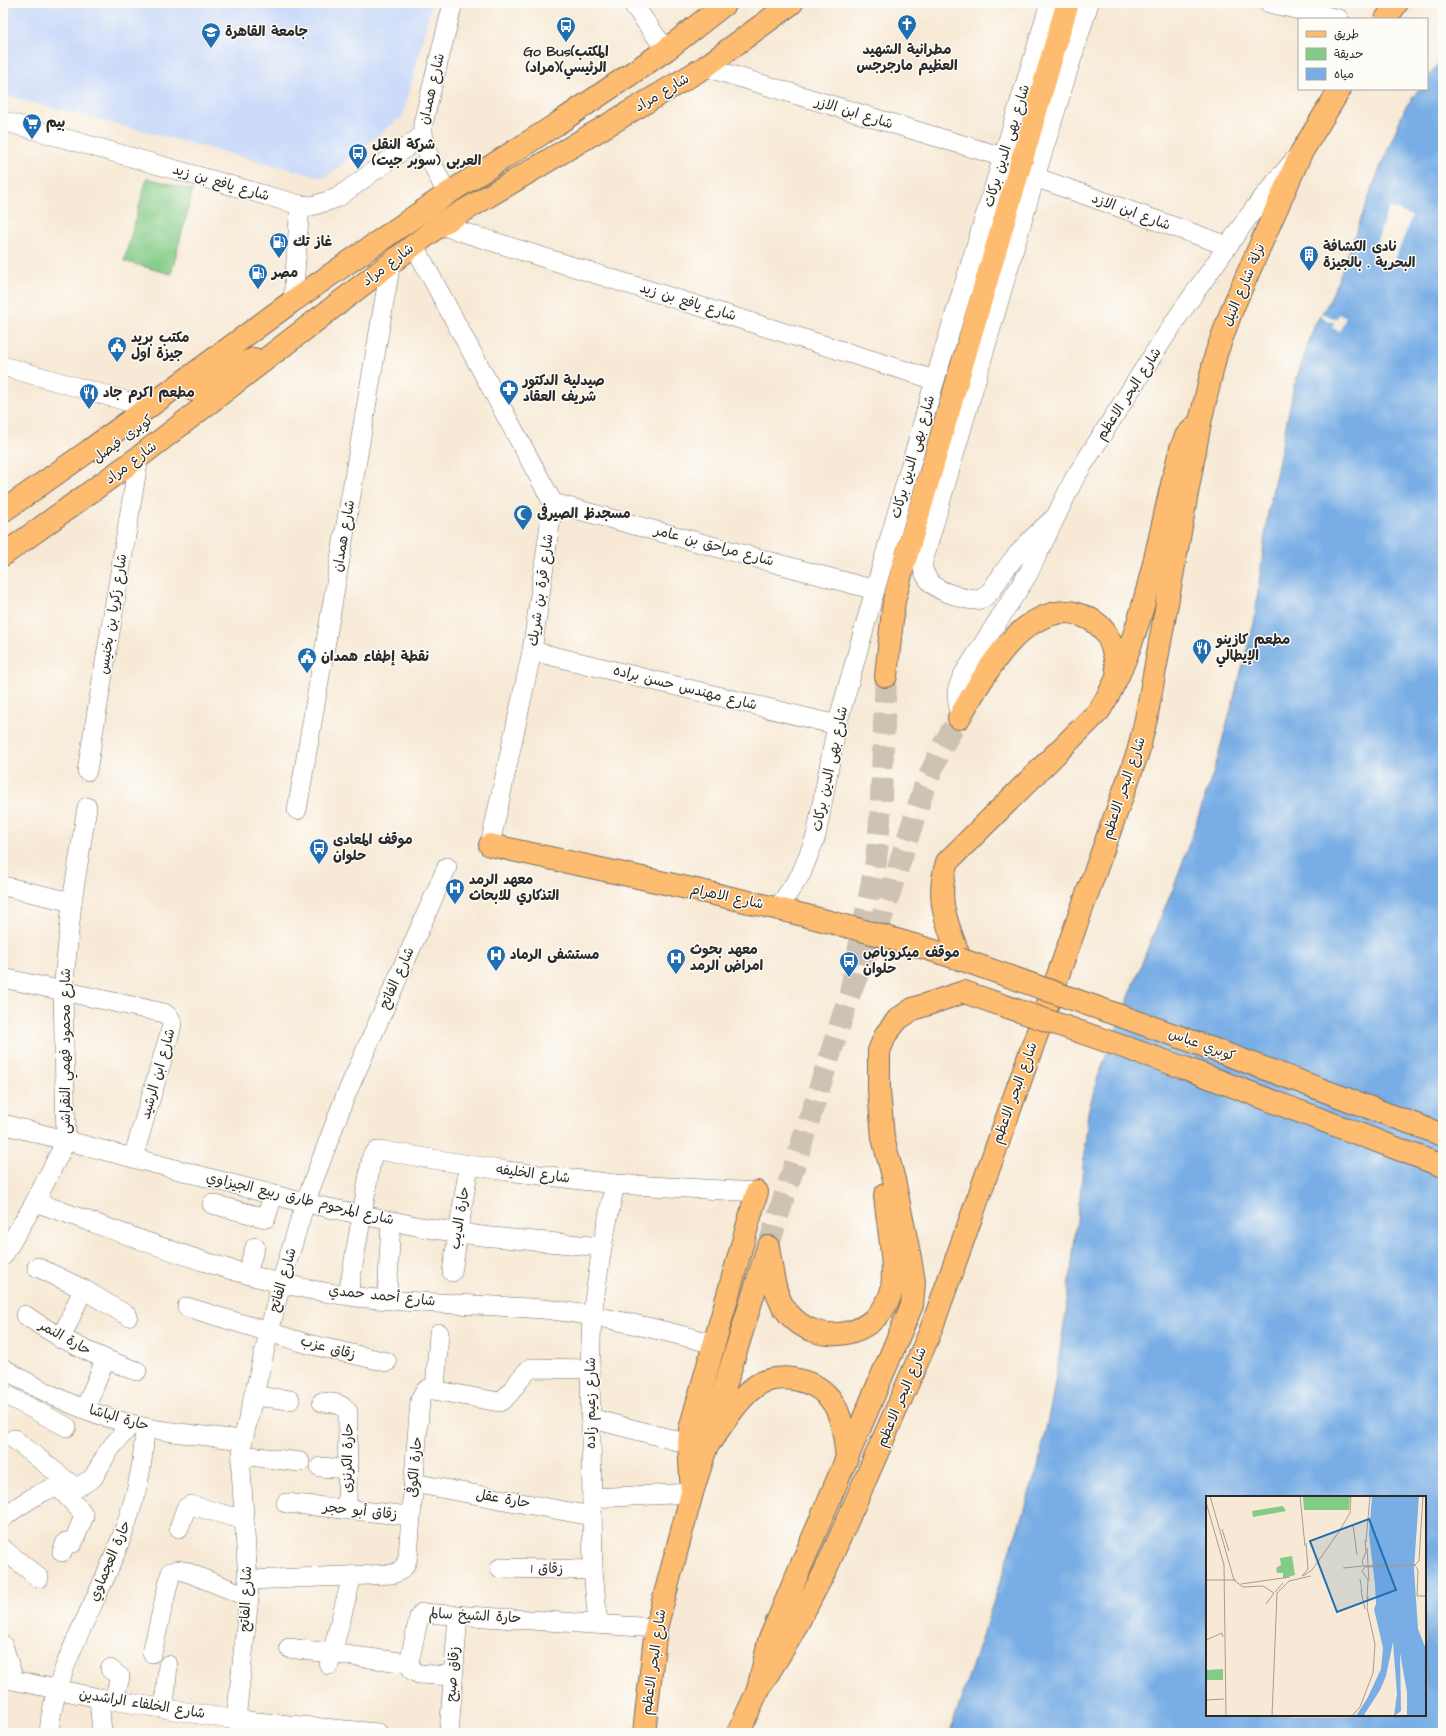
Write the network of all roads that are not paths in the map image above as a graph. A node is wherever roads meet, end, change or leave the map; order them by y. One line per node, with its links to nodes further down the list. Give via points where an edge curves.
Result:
1 (453, 3): 15 (street, شارع همدان)
2 (632, 3): 11 (street)
3 (726, 3): 11 (main road, شارع مراد)
4 (792, 3): 12 (main road, شارع مراد)
5 (1089, 3): 18 (street)
6 (1269, 3): 9 (street)
7 (1397, 3): 10 (main road)
8 (1059, 4): 17 (street, شارع بهى الدين بركات); 22 (main road, شارع بهى الدين بركات)
9 (1335, 18)
10 (1387, 18)
11 (666, 50): 19 (main road, شارع مراد)
12 (705, 67): 17 (street, شارع ابن الازر); 21 (main road, شارع مراد)
13 (1339, 90): 16 (main road, شارع البحر الاعظم)
14 (3, 121): 20 (street, شارع يافع بن زيد)
15 (422, 136): 19 (street, شارع همدان); 20 (street, شارع يافع بن زيد, via 337,198 312,206)
16 (1301, 153): 24 (street, شارع البحر الاعظم, via 1256,206); 31 (main road, نزلة شارع النيل, via 1233,307 1216,354)
17 (1003, 158): 22 (street, شارع بهى الدين بركات)
18 (1035, 177): 24 (street, شارع ابن الازد); 35 (street, via 922,565 926,577 935,588 942,591 967,599 980,599 990,591 1019,552)
19 (447, 194): 26 (main road, شارع مراد)
20 (300, 205): 26 (street)
21 (440, 225): 23 (main road, شارع مراد); 29 (street, شارع يافع بن زيد)
22 (992, 228): 29 (street, شارع بهى الدين بركات); 40 (main road, شارع بهى الدين بركات, via 902,567 894,601)
23 (414, 244): 25 (main road, شارع مراد); 33 (street)
24 (1228, 246): 35 (street, شارع البحر الاعظم, via 1179,315 1074,479)
25 (391, 262): 27 (main road, شارع مراد); 46 (street, شارع همدان)
26 (293, 301): 30 (main road, شارع مراد)
27 (271, 354): 32 (main road, شارع مراد); 36 (main road, كوبرى فيصل, via 234,366 199,385)
28 (3, 366): 30 (street)
29 (935, 380): 38 (street, شارع بهى الدين بركات)
30 (147, 407): 34 (main road, شارع مراد)
31 (1200, 422): 41 (main road, via 1186,436 1181,448 1143,608); 141 (main road, شارع البحر الاعظم, via 1138,752 929,1335 826,1569 791,1636)
32 (139, 457): 37 (main road, شارع مراد); 44 (street, شارع زكريا بن بخنيس)
33 (553, 502): 38 (street, شارع مراحق بن عامر); 39 (street, شارع قرة بن شريك)
34 (3, 511)
35 (1054, 518): 42 (street, شارع البحر الاعظم, via 1028,574 962,677 958,691)
36 (3, 526)
37 (3, 555)
38 (875, 590): 43 (street, شارع بهى الدين بركات)
39 (532, 651): 43 (street, شارع مهندس حسن براده); 47 (street, شارع قرة بن شريك)
40 (886, 676)
41 (1118, 676): 42 (main road, via 1114,650 1104,629 1090,618 1070,612 1049,614 1025,628 1005,649); 52 (main road, via 1099,711 947,862 942,880 941,901)
42 (959, 718)
43 (837, 725): 51 (street, شارع بهى الدين بركات, via 816,836 800,874)
44 (87, 771)
45 (87, 807): 50 (street, شارع محمود فهمي النقراشى)
46 (297, 810)
47 (490, 845): 51 (main road, شارع الاهرام)
48 (447, 868): 66 (street, شارع الفاتح, via 345,1097)
49 (3, 886): 50 (street)
50 (72, 902): 54 (street, شارع محمود فهمي النقراشى)
51 (778, 908): 52 (main road, شارع الاهرام, via 895,938)
52 (960, 959): 56 (main road, كوبري عباس, bridge, via 1191,1040)
53 (3, 978): 54 (street, شارع ابن الرشيد)
54 (63, 991): 58 (street, شارع محمود فهمي النقراشى); 59 (street, شارع ابن الرشيد, via 164,1013 170,1017 172,1023)
55 (3, 1124): 58 (street, شارع المرحوم طارق ربيع الجيزاوي)
56 (1443, 1135)
57 (883, 1138): 61 (main road, كوبري عباس, bridge, via 879,1090 880,1051 886,1034 898,1019 913,1009 964,992 1185,1068); 105 (main road, via 884,1188 893,1274 890,1295 880,1314 864,1327 844,1334 823,1334 804,1327 788,1313 778,1294 768,1247); 107 (main road, via 910,1258 914,1282 912,1305)
58 (66, 1141): 59 (street, شارع المرحوم طارق ربيع الجيزاوي); 65 (street, شارع محمود فهمي النقراشى)
59 (134, 1158): 64 (street, شارع المرحوم طارق ربيع الجيزاوي)
60 (469, 1165): 62 (street, شارع الخليفه); 68 (street, شارع الخليفه, via 377,1151 372,1156); 70 (street, حارة الديب)
61 (1443, 1166)
62 (615, 1184): 63 (street, شارع الخليفه); 72 (street, شارع زعيم زاده)
63 (757, 1192): 88 (main road)
64 (273, 1195): 66 (street, شارع المرحوم طارق ربيع الجيزاوي); 67 (street, via 266,1218)
65 (35, 1202): 73 (street, شارع محمود فهمي النقراشى); 76 (street, شارع أحمد حمدي, via 183,1254)
66 (305, 1203): 68 (street, شارع المرحوم طارق ربيع الجيزاوي); 77 (street, شارع الفاتح)
67 (212, 1204)
68 (361, 1215): 69 (street, شارع المرحوم طارق ربيع الجيزاوي); 79 (street)
69 (391, 1221): 70 (street, شارع المرحوم طارق ربيع الجيزاوي); 80 (street)
70 (458, 1233): 72 (street, شارع المرحوم طارق ربيع الجيزاوي); 75 (street, حارة الديب)
71 (255, 1247): 76 (street)
72 (602, 1247): 84 (street, شارع زعيم زاده)
73 (3, 1256)
74 (37, 1267): 78 (street)
75 (452, 1272)
76 (247, 1273): 77 (street, شارع أحمد حمدي)
77 (281, 1283): 79 (street, شارع أحمد حمدي); 85 (street, شارع الفاتح)
78 (83, 1289): 83 (street); 87 (street)
79 (348, 1295): 80 (street, شارع أحمد حمدي)
80 (386, 1299): 84 (street, شارع أحمد حمدي)
81 (187, 1307): 85 (street, زقاق عزب)
82 (26, 1315): 87 (street, حارة النمر)
83 (128, 1316)
84 (592, 1316): 88 (street, شارع أحمد حمدي, via 658,1329); 92 (street, شارع زعيم زاده)
85 (269, 1332): 90 (street, زقاق عزب, via 308,1344); 96 (street, شارع الفاتح)
86 (439, 1333): 95 (street)
87 (61, 1339): 89 (street, حارة النمر)
88 (714, 1344): 105 (main road, via 690,1429)
89 (105, 1360): 93 (street, حارة النمر); 100 (street, حارة النمر)
90 (387, 1362)
91 (3, 1368): 94 (street, حارة الباشا)
92 (590, 1369): 95 (street, via 531,1368 524,1373 504,1400 499,1402); 101 (street, شارع زعيم زاده)
93 (137, 1371)
94 (22, 1380): 98 (street); 100 (street, حارة الباشا)
95 (436, 1390): 111 (street, حارة الكوفى, via 428,1389 420,1400)
96 (253, 1396): 97 (street); 106 (street, شارع الفاتح)
97 (290, 1400)
98 (7, 1401): 103 (street)
99 (322, 1402): 110 (street, حارة الكرنزى, via 339,1404 348,1412)
100 (85, 1409): 102 (street, حارة الباشا)
101 (590, 1418): 105 (street); 115 (street, شارع زعيم زاده)
102 (138, 1426): 106 (street, حارة الباشا); 112 (street, via 109,1450 93,1478); 140 (street, حارة العجماوي, via 140,1473 127,1522 109,1569 72,1650)
103 (67, 1427)
104 (14, 1439): 112 (street)
105 (698, 1444): 107 (main road, via 759,1384 786,1377 812,1383 833,1400 844,1425); 113 (main road, شارع البحر الاعظم)
106 (243, 1447): 108 (street, حارة الباشا); 119 (street, شارع الفاتح)
107 (847, 1459): 141 (main road, via 769,1641)
108 (300, 1462)
109 (320, 1466): 110 (street)
110 (353, 1474): 116 (street, حارة الكرنزى)
111 (413, 1483): 115 (street, حارة عقل); 117 (street, حارة الكوفى)
112 (70, 1491): 118 (street, via 52,1488); 122 (street, via 84,1516 73,1543 66,1542)
113 (692, 1493): 115 (street, حارة عقل); 130 (main road, شارع البحر الاعظم)
114 (286, 1503): 116 (street, زقاق أبو حجر)
115 (592, 1507): 124 (street, شارع زعيم زاده)
116 (347, 1510): 117 (street, زقاق أبو حجر)
117 (410, 1516): 125 (street, حارة الكوفى, via 408,1556 402,1570 393,1574)
118 (3, 1518)
119 (244, 1520): 120 (street, via 191,1505 186,1508); 127 (street, شارع الفاتح)
120 (179, 1528)
121 (3, 1549): 126 (street)
122 (62, 1552)
123 (500, 1568): 124 (street, زقاق 1)
124 (593, 1570): 129 (street, شارع زعيم زاده)
125 (352, 1576): 127 (street, حارة الكوفى); 134 (street)
126 (39, 1578)
127 (249, 1588): 133 (street, via 184,1571 171,1572); 144 (street, شارع الفاتح)
128 (458, 1615): 129 (street, حارة الشيخ سالم); 135 (street, حارة الشيخ سالم, via 422,1613); 138 (street, زقاق صبح)
129 (598, 1624): 130 (street, حارة الشيخ سالم)
130 (656, 1628): 150 (main road, شارع البحر الاعظم)
131 (3, 1644): 139 (street)
132 (289, 1648): 134 (street)
133 (152, 1653)
134 (331, 1659): 135 (street)
135 (409, 1663): 138 (street, via 413,1671 419,1674)
136 (168, 1665): 143 (street)
137 (110, 1669): 142 (street, via 120,1677)
138 (453, 1676): 149 (street, زقاق صبح)
139 (9, 1679): 140 (street, شارع الخلفاء الراشدين)
140 (58, 1690): 142 (street, شارع الخلفاء الراشدين); 146 (street, حارة العجماوي, via 50,1713)
141 (758, 1690): 151 (main road, شارع البحر الاعظم)
142 (107, 1699): 143 (street, شارع الخلفاء الراشدين); 147 (street)
143 (164, 1708): 144 (street, شارع الخلفاء الراشدين)
144 (236, 1720): 145 (street, شارع الخلفاء الراشدين)
145 (261, 1728): 148 (street, شارع الخلفاء الراشدين)
146 (49, 1733)
147 (102, 1733)
148 (378, 1733)
149 (449, 1733)
150 (644, 1733)
151 (738, 1733)

